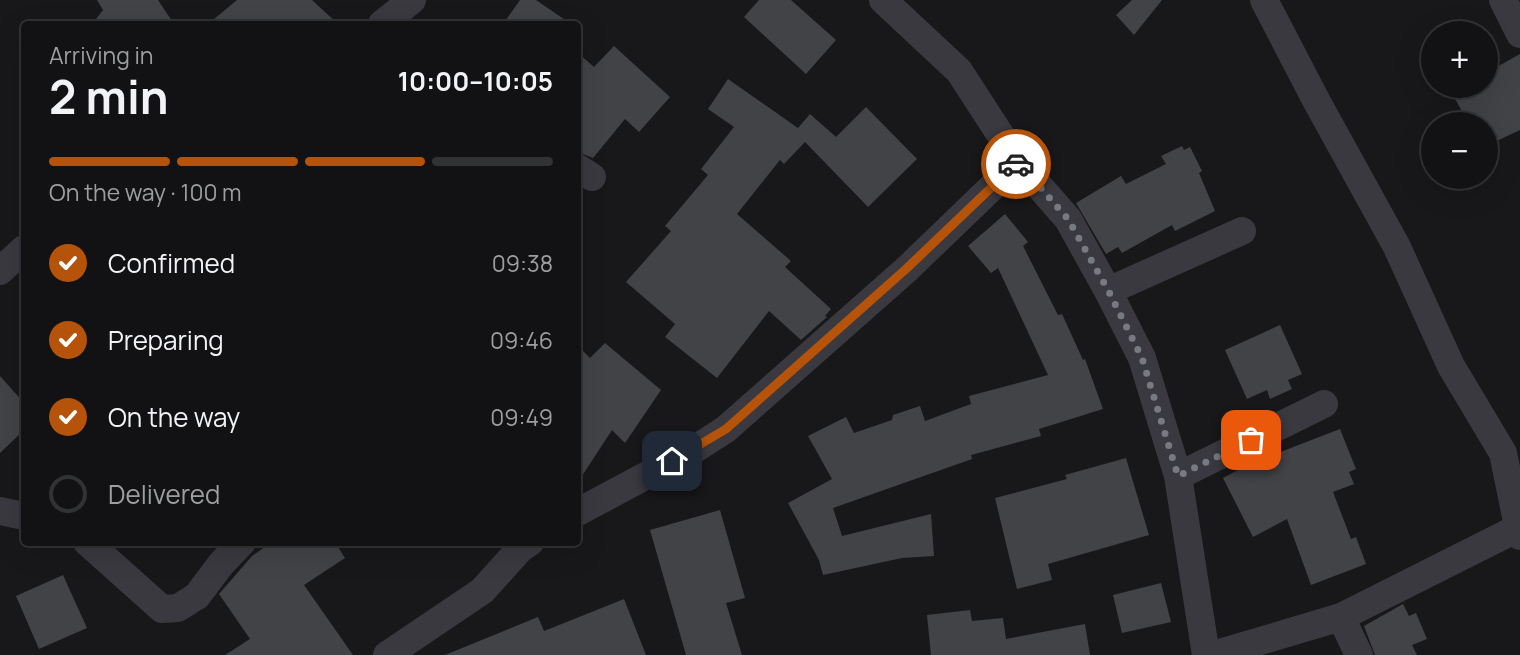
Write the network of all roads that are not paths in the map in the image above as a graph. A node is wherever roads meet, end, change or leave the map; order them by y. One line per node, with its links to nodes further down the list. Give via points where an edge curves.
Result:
1 (412, 0): 5 (street)
2 (883, 0): 7 (street, via 959,71)
3 (1264, 0): 17 (street, via 1397,247 1451,366 1503,453)
4 (1503, 0): 6 (street)
5 (386, 21)
6 (1520, 34)
7 (1018, 162): 11 (street, via 1068,219); 14 (street, via 726,429)
8 (1242, 231): 11 (street)
9 (21, 251): 10 (street)
10 (0, 271)
11 (1108, 290): 13 (street, via 1142,358)
12 (1324, 404): 13 (street)
13 (1178, 476): 23 (street)
14 (581, 510)
15 (0, 512): 16 (street)
16 (21, 516)
17 (1519, 530): 21 (street)
18 (91, 546): 19 (street, via 162,609 178,608 197,596)
19 (238, 546)
20 (524, 546): 22 (street, via 482,591)
21 (1341, 617): 24 (street); 25 (street)
22 (387, 655)
23 (1206, 655)
24 (1213, 655)
25 (1359, 655)

